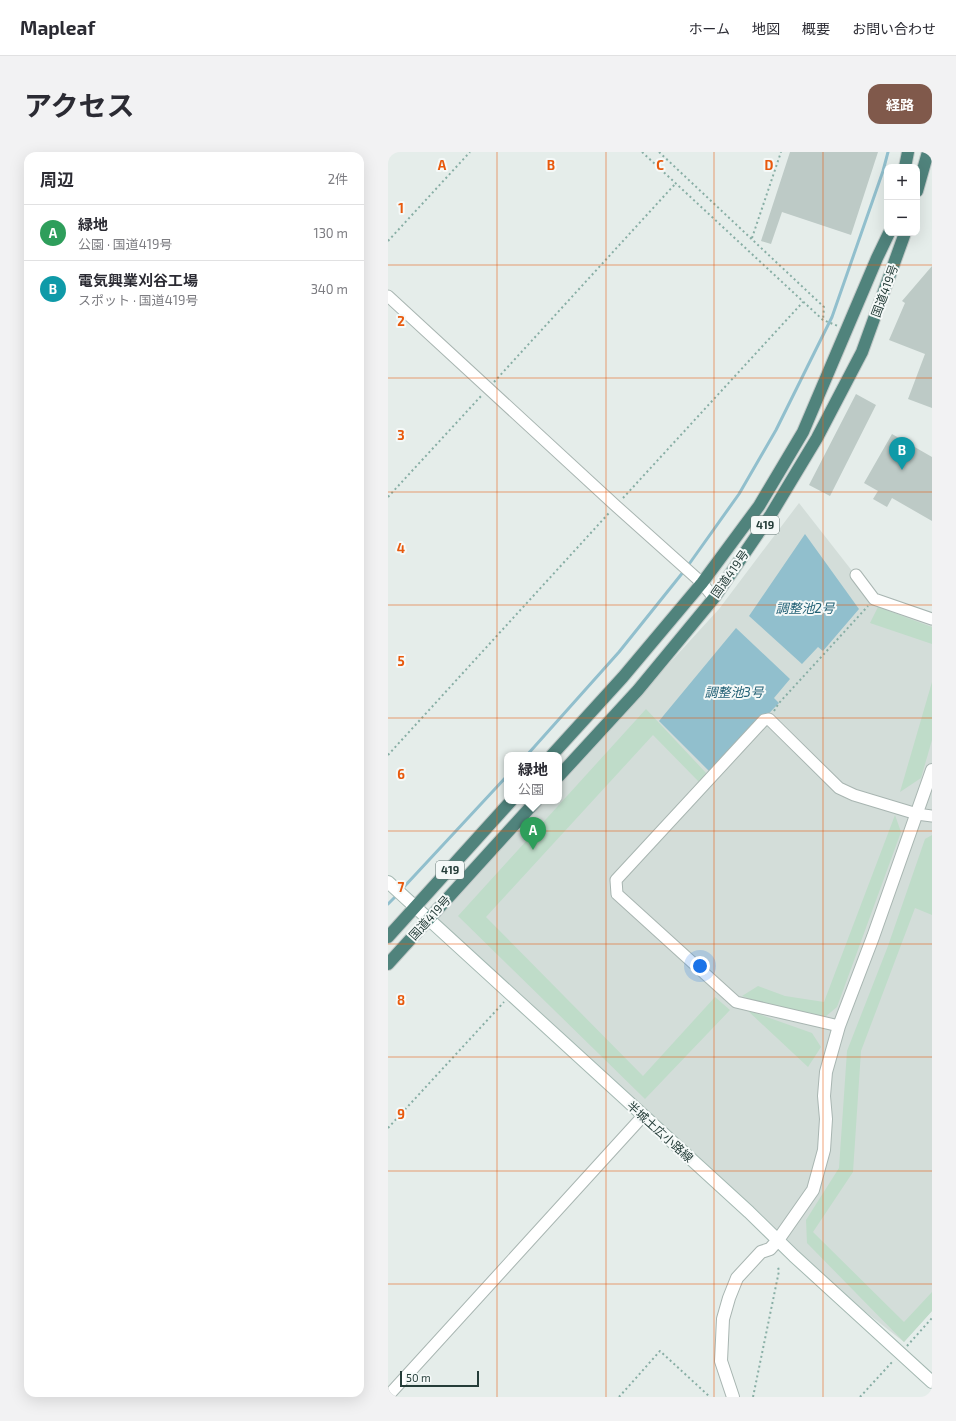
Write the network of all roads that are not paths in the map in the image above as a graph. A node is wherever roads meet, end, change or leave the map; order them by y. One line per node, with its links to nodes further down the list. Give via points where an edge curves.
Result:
1 (908, 152): 3 (highway)
2 (928, 152): 4 (highway)
3 (906, 164)
4 (920, 180)
5 (888, 236): 9 (highway, 国道419号 / 419, via 803,432 759,506)
6 (904, 236): 10 (highway, 国道419号 / 419, via 862,352 817,438 770,516)
7 (388, 296): 9 (street)
8 (856, 575): 11 (street, via 874,599)
9 (702, 583): 10 (street); 12 (highway, 国道419号 / 419, via 623,677)
10 (714, 598): 14 (highway, 国道419号 / 419, via 638,690)
11 (932, 619)
12 (555, 752)
13 (932, 770): 17 (main road)
14 (562, 773)
15 (508, 804): 20 (highway, 国道419号 / 419)
16 (533, 804): 21 (highway, 国道419号 / 419)
17 (917, 814): 18 (street); 24 (main road); 24 (street, via 839,788 769,720 764,720 616,880 617,894 736,1002)
18 (932, 816)
19 (391, 885): 20 (main road, 半城土広小路線)
20 (416, 908): 21 (main road, 半城土広小路線); 22 (highway, 国道419号 / 419)
21 (428, 920): 23 (highway, 国道419号 / 419); 25 (main road, 半城土広小路線)
22 (388, 937)
23 (388, 964)
24 (839, 1026): 26 (main road, via 826,1072 824,1150 818,1173 813,1190)
25 (643, 1116): 26 (main road, 半城土広小路線); 28 (street)
26 (778, 1240): 27 (main road, 半城土広小路線); 29 (main road, via 770,1249 761,1252 737,1278 729,1298 723,1319 721,1361)
27 (932, 1382)
28 (388, 1396)
29 (733, 1397)

